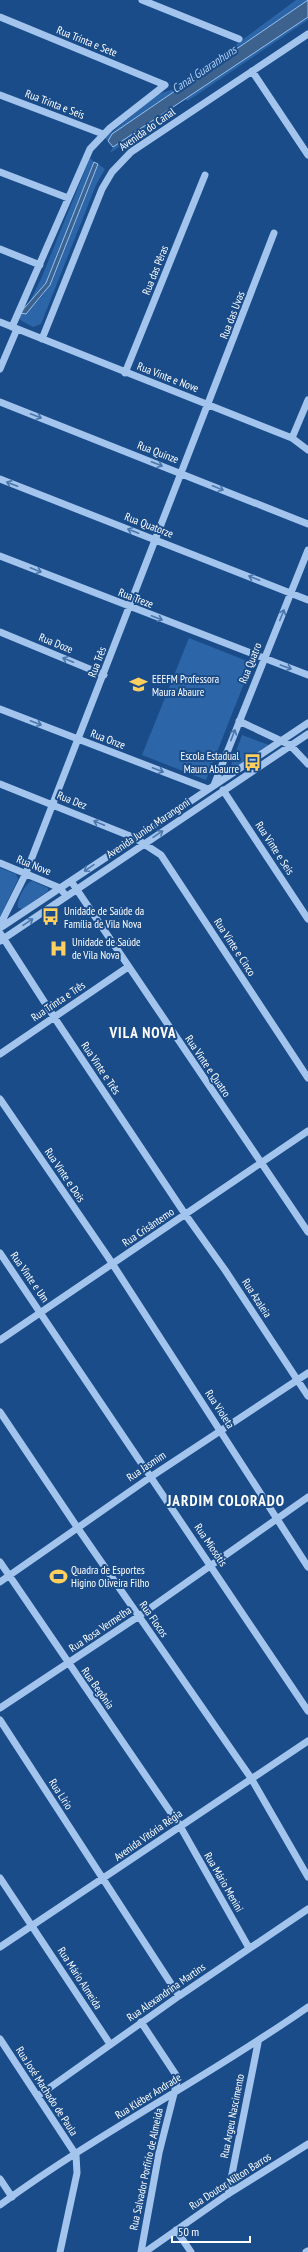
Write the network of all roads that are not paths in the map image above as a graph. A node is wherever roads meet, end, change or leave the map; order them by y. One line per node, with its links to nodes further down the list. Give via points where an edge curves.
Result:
1 (142, 0): 4 (street)
2 (0, 17): 6 (street, Rua Trinta e Sete)
3 (308, 34): 5 (street, Avenida do Canal)
4 (239, 39)
5 (252, 71): 9 (street); 18 (street, Avenida do Canal, via 131,152 112,172 102,189)
6 (165, 85): 8 (street, Avenida do Canal)
7 (0, 94): 8 (street, Rua Trinta e Seis)
8 (103, 134): 12 (street, Avenida do Canal, via 85,158)
9 (308, 155)
10 (0, 172): 12 (street)
11 (205, 175): 20 (street, Rua das Pêras)
12 (68, 198): 15 (street, Avenida do Canal)
13 (274, 233): 23 (street, Rua das Uvas)
14 (0, 249): 15 (street)
15 (40, 265): 17 (street, Avenida do Canal)
16 (0, 322): 17 (street)
17 (15, 328): 18 (street, Rua Vinte e Nove); 19 (street, Avenida do Canal)
18 (42, 339): 20 (street, Rua Vinte e Nove)
19 (0, 369)
20 (125, 373): 23 (street, Rua Vinte e Nove)
21 (308, 400): 24 (street)
22 (0, 402): 26 (street, Rua Quinze, one-way to 26)
23 (210, 405): 24 (street, Rua Vinte e Nove); 26 (street, Rua Três)
24 (292, 438): 25 (street, Rua Vinte e Nove)
25 (308, 450)
26 (182, 473): 28 (street, Rua Quinze, one-way to 28); 29 (street, Rua Três)
27 (0, 479): 29 (street, Rua Quatorze, one-way to 27)
28 (308, 524)
29 (155, 539): 32 (street, Rua Quatorze, one-way to 29); 34 (street, Rua Três)
30 (308, 550): 32 (street, Rua Quatro)
31 (0, 556): 34 (street, Rua Treze, one-way to 34)
32 (290, 593): 33 (street, Rua Quatorze); 36 (street, Rua Quatro, one-way to 32)
33 (308, 600)
34 (130, 608): 36 (street, Rua Treze, one-way to 36); 37 (street, Rua Três)
35 (0, 632): 37 (street, Rua Doze, one-way to 35)
36 (264, 659): 38 (street, Rua Treze, one-way to 38); 40 (street, Rua Quatro)
37 (104, 675): 43 (street, Rua Três)
38 (308, 675)
39 (0, 709): 43 (street, Rua Onze, one-way to 43)
40 (239, 721): 44 (street); 48 (street, Rua Quatro, one-way to 40)
41 (308, 722): 44 (street, Avenida Junior Marangoni)
42 (308, 734): 45 (street, Avenida Junior Marangoni)
43 (79, 739): 48 (street, Rua Onze, one-way to 48); 50 (street, Rua Três)
44 (281, 740): 45 (street); 48 (street, Avenida Junior Marangoni)
45 (290, 745): 46 (street); 49 (street, Avenida Junior Marangoni)
46 (308, 764)
47 (0, 784): 50 (street, Rua Dez)
48 (211, 787): 51 (street, Avenida Junior Marangoni)
49 (223, 790): 52 (street, Avenida Junior Marangoni, one-way to 49); 59 (street, Rua Vinte e Seis)
50 (53, 804): 51 (street, Rua Dez, one-way to 50); 54 (street, Rua Três)
51 (135, 838): 52 (street, Rua Vinte e Cinco); 55 (street, Avenida Junior Marangoni, one-way to 55)
52 (146, 843): 57 (street, Avenida Junior Marangoni); 65 (street, Rua Vinte e Cinco, via 161,854)
53 (0, 863): 54 (street, Rua Nove)
54 (26, 873): 56 (street, Rua Nove); 60 (street, Rua Três)
55 (71, 881): 56 (street, Avenida Junior Marangoni); 57 (street, Rua Vinte e Quatro)
56 (60, 888): 58 (street); 60 (street, Avenida Junior Marangoni)
57 (76, 888): 58 (street, Avenida Junior Marangoni); 62 (street, Rua Vinte e Quatro)
58 (66, 896): 61 (street, Avenida Junior Marangoni, one-way to 58)
59 (308, 918)
60 (0, 927)
61 (1, 938): 63 (street, Rua Vinte e Três)
62 (128, 967): 63 (street, Rua Trinta e Três); 68 (street, Rua Vinte e Quatro)
63 (54, 1017): 64 (street, Rua Trinta e Três); 69 (street, Rua Vinte e Três)
64 (0, 1054)
65 (308, 1078)
66 (0, 1099): 72 (street, Rua Vinte e Dois)
67 (308, 1132): 68 (street, Rua Crisântemo)
68 (262, 1164): 69 (street, Rua Crisântemo); 70 (street, Rua Vinte e Quatro)
69 (185, 1214): 72 (street, Rua Crisântemo); 76 (street, Rua Azaleia)
70 (308, 1232)
71 (0, 1253): 73 (street, Rua Vinte e Um)
72 (112, 1264): 73 (street, Rua Crisântemo); 79 (street, Rua Violeta)
73 (42, 1313): 74 (street, Rua Crisântemo); 80 (street, Rua Miosótis)
74 (0, 1340)
75 (308, 1373): 76 (street, Rua Jasmim)
76 (297, 1380): 77 (street, Rua Azaleia); 79 (street, Rua Jasmim)
77 (308, 1396)
78 (0, 1412): 83 (street, Rua Flocos)
79 (221, 1430): 80 (street, Rua Jasmim); 82 (street, Rua Violeta)
80 (152, 1476): 83 (street, Rua Jasmim); 85 (street, Rua Miosótis)
81 (308, 1497): 82 (street, Rua Rosa Vermelha)
82 (278, 1520): 85 (street, Rua Rosa Vermelha); 86 (street, Rua Violeta)
83 (77, 1527): 87 (street, Rua Jasmim); 89 (street, Rua Flocos)
84 (0, 1562): 87 (street, Rua Begônia)
85 (212, 1566): 89 (street, Rua Rosa Vermelha); 92 (street, Rua Miosótis)
86 (308, 1567)
87 (9, 1576): 88 (street, Rua Jasmim); 90 (street, Rua Begônia)
88 (0, 1582)
89 (138, 1616): 90 (street, Rua Rosa Vermelha); 95 (street, Rua Flocos)
90 (68, 1664): 91 (street, Rua Rosa Vermelha); 96 (street, Rua Begônia)
91 (0, 1708)
92 (308, 1711)
93 (0, 1720): 99 (street, Rua Lírio)
94 (308, 1741): 95 (street, Avenida Vitória Régia)
95 (251, 1778): 96 (street, Avenida Vitória Régia); 98 (street, Rua Flocos)
96 (180, 1826): 99 (street, Avenida Vitória Régia); 103 (street, Rua Mário Menini)
97 (0, 1878): 101 (street, Rua Mário Almeida)
98 (308, 1878)
99 (103, 1879): 101 (street, Avenida Vitória Régia); 104 (street, Rua Lírio)
100 (308, 1909): 103 (street, Rua Alexandrina Martins)
101 (32, 1925): 102 (street, Avenida Vitória Régia); 109 (street, Rua Mário Almeida)
102 (0, 1947)
103 (249, 1948): 104 (street, Rua Alexandrina Martins)
104 (179, 1996): 106 (street, Rua Alexandrina Martins)
105 (308, 2007): 108 (street, Rua Kléber Andrade)
106 (142, 2022): 109 (street, Rua Alexandrina Martins); 110 (street, Rua Salvador Porfírio de Almeida, via 178,2078)
107 (0, 2038): 111 (street, Rua José Machado de Paula)
108 (258, 2043): 110 (street, Rua Kléber Andrade); 115 (street, Rua Argeu Nascimento)
109 (110, 2044): 111 (street, Rua Alexandrina Martins)
110 (175, 2092): 113 (street, Rua Kléber Andrade); 120 (street, Rua Salvador Porfírio de Almeida, via 159,2153)
111 (38, 2096): 113 (street, Rua José Machado de Paula)
112 (308, 2144): 115 (street, Rua Doutor Nilton Barros)
113 (76, 2155): 116 (street, Rua Kléber Andrade); 119 (street, via 77,2173)
114 (0, 2179): 116 (street)
115 (228, 2194): 118 (street, Rua Doutor Nilton Barros)
116 (12, 2196): 117 (street, Rua Kléber Andrade)
117 (0, 2205)
118 (176, 2230): 121 (street, Rua Doutor Nilton Barros); 122 (street)
119 (60, 2252)
120 (141, 2252)
121 (145, 2252)
122 (191, 2252)

